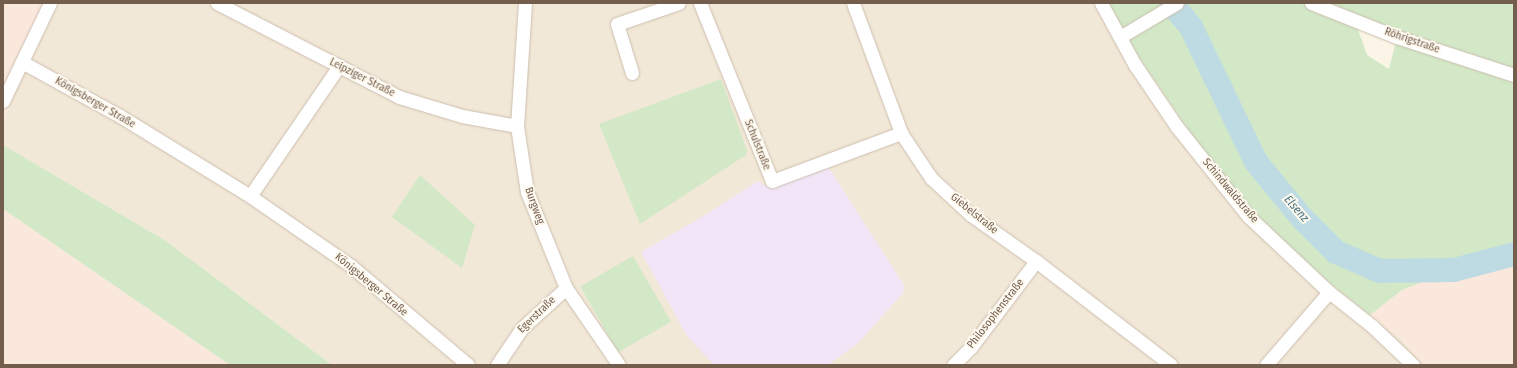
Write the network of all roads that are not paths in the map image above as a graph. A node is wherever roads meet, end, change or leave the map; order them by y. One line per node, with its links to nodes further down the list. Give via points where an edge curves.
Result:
1 (50, 3): 11 (street)
2 (217, 3): 12 (street, Leipziger Straße)
3 (525, 3): 16 (street, Burgweg)
4 (679, 3): 13 (street, via 618,24)
5 (700, 3): 17 (street, Schulstraße, via 772,182)
6 (853, 3): 17 (street, Giebelstraße)
7 (1100, 3): 10 (street, Schindwaldstraße)
8 (1177, 3): 10 (street)
9 (1311, 3): 14 (street, Röhrigstraße, via 1397,37)
10 (1120, 37): 21 (street, Schindwaldstraße, via 1135,65 1177,127 1248,216)
11 (22, 62): 15 (street); 18 (street, Königsberger Straße, via 120,116)
12 (339, 66): 16 (street, Leipziger Straße, via 399,97 462,116); 18 (street)
13 (632, 73)
14 (1514, 75)
15 (3, 101)
16 (517, 126): 20 (street, Burgweg, via 527,192)
17 (901, 133): 19 (street, Giebelstraße, via 931,178 971,215)
18 (250, 196): 22 (street, Königsberger Straße, via 351,266)
19 (1036, 261): 25 (street, Philosophenstraße, via 971,346); 26 (street, Giebelstraße)
20 (566, 288): 23 (street, Egerstraße, via 522,328); 24 (street, Burgweg)
21 (1329, 292): 27 (street); 28 (street, Schindwaldstraße, via 1372,326)
22 (468, 365)
23 (497, 365)
24 (619, 365)
25 (953, 365)
26 (1171, 365)
27 (1266, 365)
28 (1413, 365)

